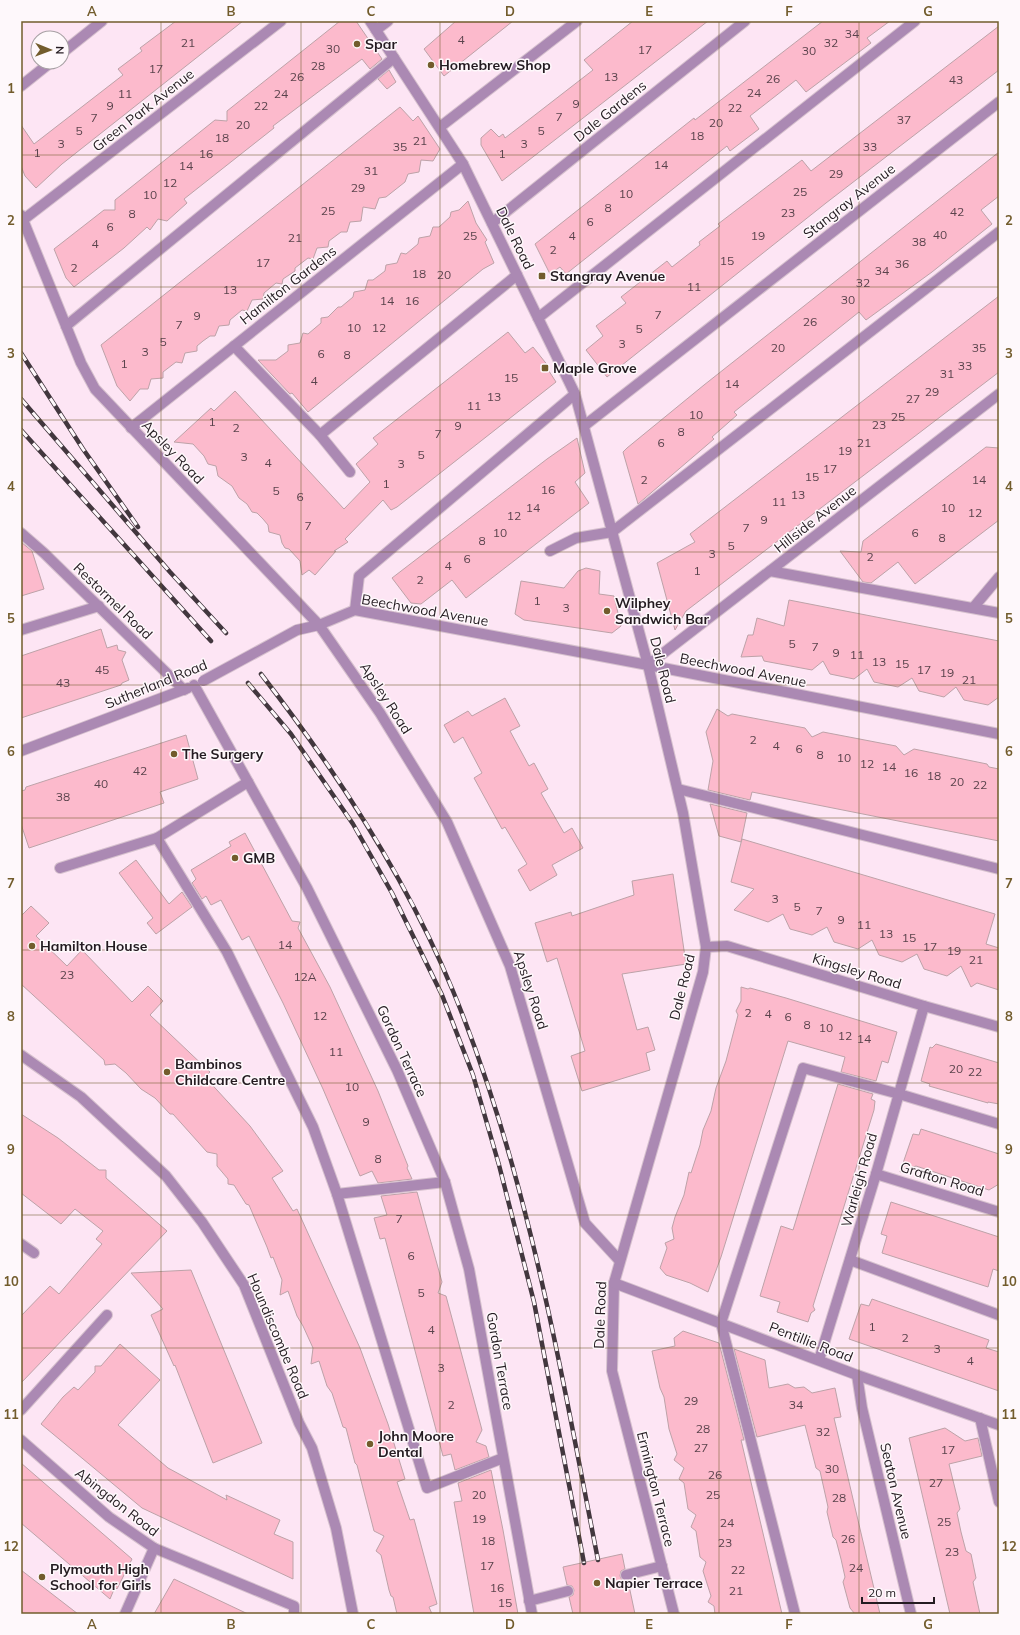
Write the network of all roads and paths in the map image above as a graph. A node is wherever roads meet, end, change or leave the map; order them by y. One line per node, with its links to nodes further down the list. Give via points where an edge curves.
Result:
1 (102, 21): 9 (street)
2 (281, 21): 16 (street, Green Park Avenue)
3 (370, 21): 8 (street, Dale Road)
4 (388, 21): 8 (street)
5 (577, 21): 14 (street)
6 (745, 21): 17 (street, Dale Gardens)
7 (915, 21): 20 (street)
8 (376, 30): 10 (street, Dale Road)
9 (70, 47)
10 (394, 58): 14 (street, Dale Road); 21 (street)
11 (41, 70): 12 (street)
12 (21, 86)
13 (999, 102): 25 (street, Stangray Avenue)
14 (440, 128): 15 (street, Dale Road)
15 (463, 164): 17 (street, Dale Road); 22 (street, Hamilton Gardens)
16 (22, 217): 21 (street, Apsley Road)
17 (492, 223): 19 (street, Dale Road)
18 (999, 232): 29 (street)
19 (517, 275): 20 (street, Dale Road); 27 (street)
20 (538, 318): 23 (street, Dale Road)
21 (66, 326): 26 (street, Apsley Road, via 95,389)
22 (234, 346): 26 (street, Hamilton Gardens); 27 (street)
23 (575, 394): 25 (street, Dale Road); 36 (street, via 359,576)
24 (999, 394): 32 (street, Hillside Avenue)
25 (584, 426): 29 (street, Dale Road)
26 (131, 428): 38 (street, Apsley Road)
27 (320, 435): 28 (street)
28 (350, 472)
29 (612, 532): 31 (street, via 576,538); 40 (street, Dale Road)
30 (21, 533): 34 (street, Restormel Road)
31 (550, 551)
32 (770, 571): 35 (street); 40 (street, Hillside Avenue)
33 (999, 576): 35 (street)
34 (99, 606): 39 (street); 42 (street, Restormel Road)
35 (973, 608): 37 (street)
36 (355, 610): 38 (street, Beechwood Avenue); 40 (street, Beechwood Avenue)
37 (999, 613)
38 (319, 624): 41 (street, Sutherland Road, bridge, via 298,630); 62 (street, Apsley Road, via 380,713 448,822 510,966 585,1223)
39 (21, 630)
40 (648, 665): 43 (street, Beechwood Avenue); 46 (street, Dale Road)
41 (198, 683): 42 (street, Sutherland Road); 45 (street, Gordon Terrace)
42 (184, 690): 44 (street, Sutherland Road)
43 (999, 734)
44 (21, 751)
45 (248, 782): 47 (street); 57 (street, Gordon Terrace, via 307,888 397,1070)
46 (678, 789): 49 (street); 50 (street, Dale Road)
47 (157, 838): 48 (street); 58 (street, via 227,952 313,1127)
48 (60, 868)
49 (999, 870)
50 (706, 947): 51 (street, Kingsley Road, via 727,946); 62 (street, Dale Road, via 703,972 679,1037)
51 (924, 1006): 52 (street, Kingsley Road); 54 (street, Warleigh Road)
52 (999, 1026)
53 (21, 1055): 84 (street, Houndiscombe Road, via 81,1097 166,1176 202,1222 244,1285 299,1423 312,1448 336,1528)
54 (898, 1094): 55 (street); 56 (street, Warleigh Road); 67 (street, via 803,1068)
55 (999, 1124)
56 (876, 1174): 59 (street, Grafton Road); 63 (street, Warleigh Road)
57 (445, 1182): 58 (street); 75 (street, Gordon Terrace, via 469,1269)
58 (337, 1194): 75 (street, via 427,1488)
59 (999, 1212)
60 (21, 1244): 61 (street)
61 (34, 1253)
62 (619, 1260): 64 (street, Dale Road)
63 (850, 1260): 66 (street); 68 (street, Warleigh Road)
64 (614, 1282): 67 (street, Pentillie Road); 69 (street, Dale Road)
65 (107, 1315): 71 (street)
66 (999, 1315)
67 (721, 1323): 68 (street, Pentillie Road); 87 (street)
68 (819, 1360): 70 (street, Pentillie Road)
69 (612, 1371): 78 (street, Ermington Terrace)
70 (857, 1375): 72 (street, Pentillie Road); 88 (street, Seaton Avenue, via 862,1408)
71 (21, 1410)
72 (980, 1418): 73 (street, Pentillie Road); 76 (street)
73 (999, 1425)
74 (21, 1440): 77 (street, Abingdon Road, via 109,1517)
75 (503, 1458): 81 (street)
76 (999, 1502)
77 (154, 1548): 82 (street, Abingdon Road); 83 (street)
78 (662, 1566): 79 (street); 86 (street, Ermington Terrace)
79 (626, 1576)
80 (568, 1591): 81 (street)
81 (529, 1601): 85 (street)
82 (294, 1610)
83 (125, 1614)
84 (353, 1614)
85 (532, 1614)
86 (674, 1614)
87 (795, 1614)
88 (911, 1614)

